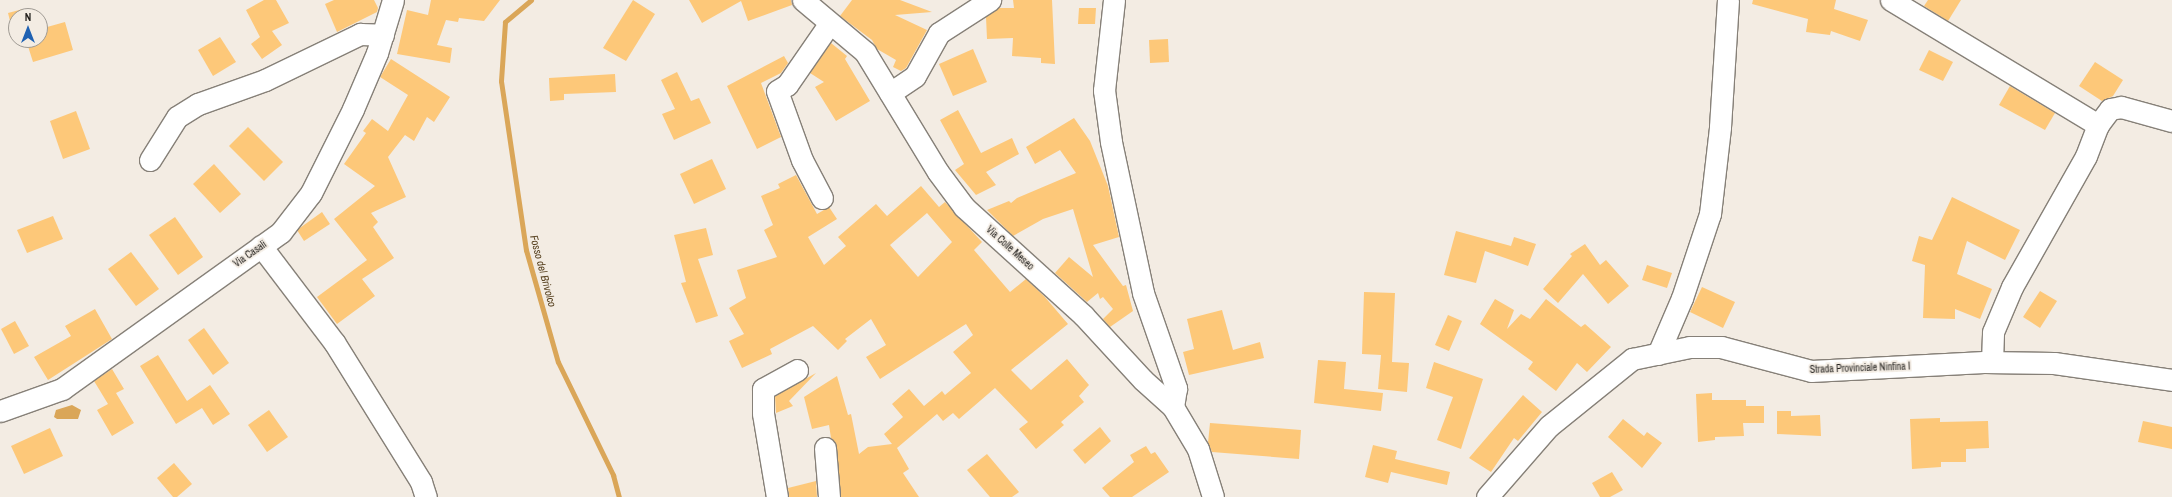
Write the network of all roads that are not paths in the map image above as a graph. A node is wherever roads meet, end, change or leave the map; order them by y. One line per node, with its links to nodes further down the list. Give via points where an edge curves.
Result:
1 (393, 0): 8 (street, Via Casali)
2 (803, 0): 7 (street, Via Colle Meseo)
3 (990, 0): 9 (street, via 939,33 915,76)
4 (1114, 0): 19 (street, via 1104,90 1111,142 1143,293 1176,388)
5 (1728, 0): 15 (street, via 1720,127 1710,214 1682,298)
6 (1891, 0): 11 (street)
7 (830, 23): 9 (street, Via Colle Meseo, via 865,52); 13 (street, via 787,85 777,91 802,160)
8 (383, 35): 12 (street, via 360,34 265,80 198,104 177,117); 14 (street, Via Casali, via 353,110 311,193 281,232)
9 (890, 92): 19 (street, Via Colle Meseo, via 938,172 964,207 1083,315 1143,380)
10 (2172, 121): 11 (street, via 2121,107 2110,109)
11 (2098, 125): 16 (street, via 2086,156 2012,288 1993,332)
12 (150, 160)
13 (822, 198)
14 (261, 246): 20 (street, Via Casali, via 62,388); 22 (street, via 334,342 421,482)
15 (1658, 354): 16 (street, Strada Provinciale Ninfina I, via 1690,347 1722,347 1811,371); 26 (street, Strada Provinciale Ninfina I, via 1632,359 1549,426)
16 (1992, 362): 18 (street, Strada Provinciale Ninfina I, via 2054,363)
17 (797, 370): 23 (street, via 763,388 763,413)
18 (2172, 380)
19 (1173, 407): 25 (street, Via Colle Meseo, via 1198,449)
20 (0, 411)
21 (825, 448): 24 (street)
22 (426, 497)
23 (777, 497)
24 (829, 497)
25 (1213, 497)
26 (1487, 497)

